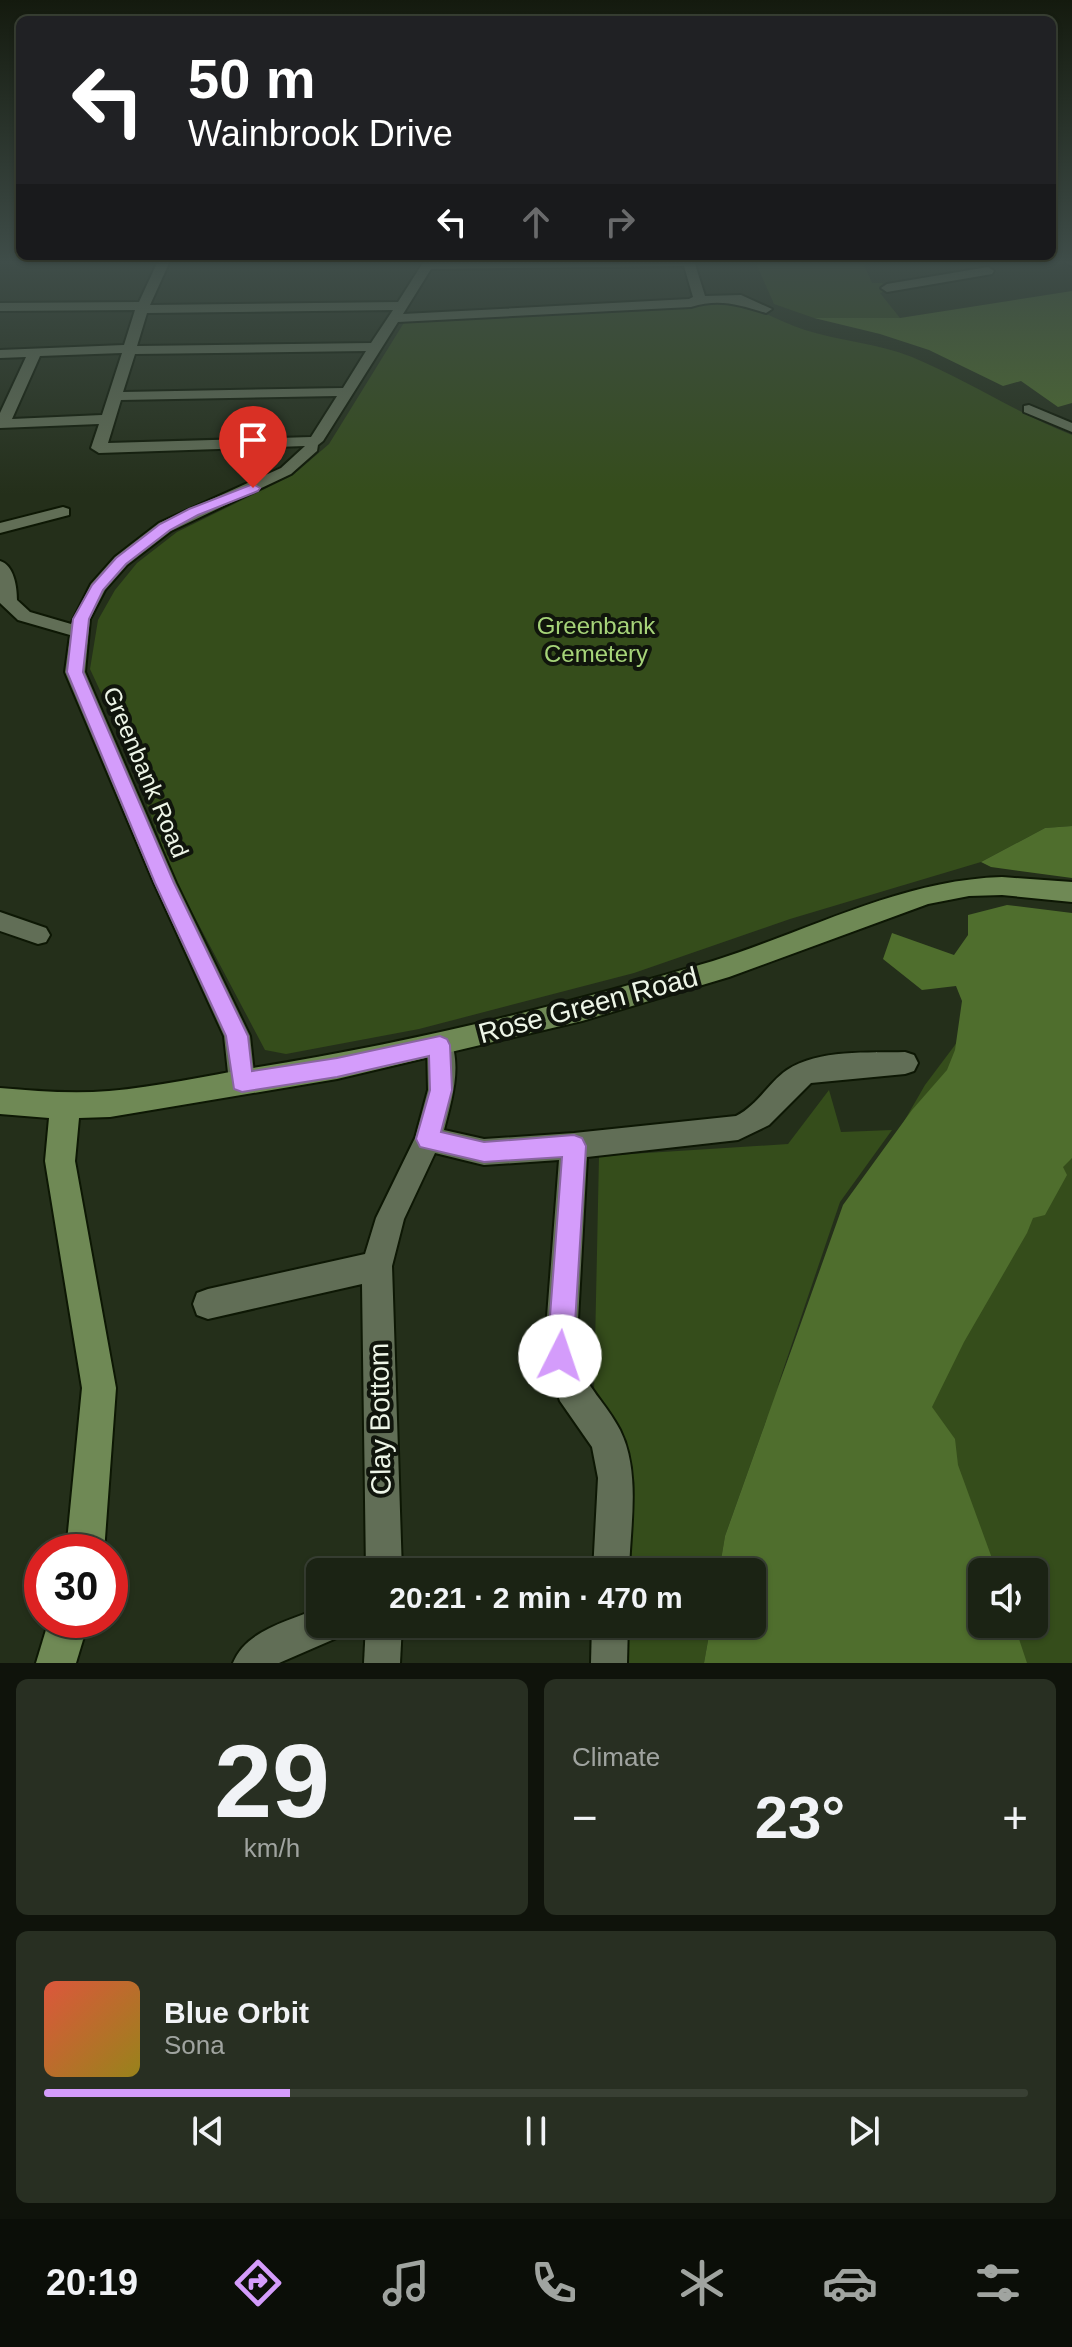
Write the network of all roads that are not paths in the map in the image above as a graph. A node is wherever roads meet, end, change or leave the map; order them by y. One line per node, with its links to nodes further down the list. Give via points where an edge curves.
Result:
1 (134, 339): 4 (street)
2 (380, 339): 3 (street, Greenbank Road)
3 (375, 347): 4 (street); 7 (street, Greenbank Road)
4 (131, 349): 5 (street); 8 (street)
5 (35, 352): 6 (street); 11 (street)
6 (0, 354)
7 (346, 392): 8 (street); 13 (street, Greenbank Road)
8 (117, 396): 10 (street)
9 (1029, 409): 12 (street)
10 (109, 419): 11 (street); 13 (street, via 99,448)
11 (1, 424)
12 (1072, 428)
13 (314, 444): 17 (street, Greenbank Road, via 286,471 193,512 141,543 97,588)
14 (63, 512): 15 (street)
15 (0, 528)
16 (0, 566): 17 (street, via 11,607 24,616)
17 (80, 632): 23 (street, Greenbank Road, via 75,672 237,1036)
18 (1072, 892): 21 (main road, Rose Green Road, via 1002,886 925,895 720,969)
19 (0, 921): 20 (street)
20 (38, 935)
21 (440, 1045): 23 (main road, Rose Green Road); 26 (street, Clay Bottom, via 441,1090)
22 (905, 1063): 27 (street, via 800,1075 759,1120 738,1128)
23 (242, 1082): 25 (main road, Rose Green Road, via 110,1104)
24 (0, 1101): 25 (main road, Rose Green Road)
25 (65, 1106): 30 (main road, via 60,1161 99,1388)
26 (428, 1139): 27 (street, via 484,1152); 28 (street, Clay Bottom, via 390,1218)
27 (574, 1146): 32 (street, via 560,1356 571,1390 607,1440 615,1478)
28 (377, 1266): 29 (street); 31 (street, Clay Bottom)
29 (208, 1304)
30 (89, 1534)
31 (384, 1558)
32 (612, 1558)
33 (306, 1632): 38 (street, via 270,1647)
34 (64, 1638): 37 (main road)
35 (383, 1638): 39 (street)
36 (610, 1638): 40 (street)
37 (56, 1663)
38 (251, 1663)
39 (382, 1663)
40 (609, 1663)

